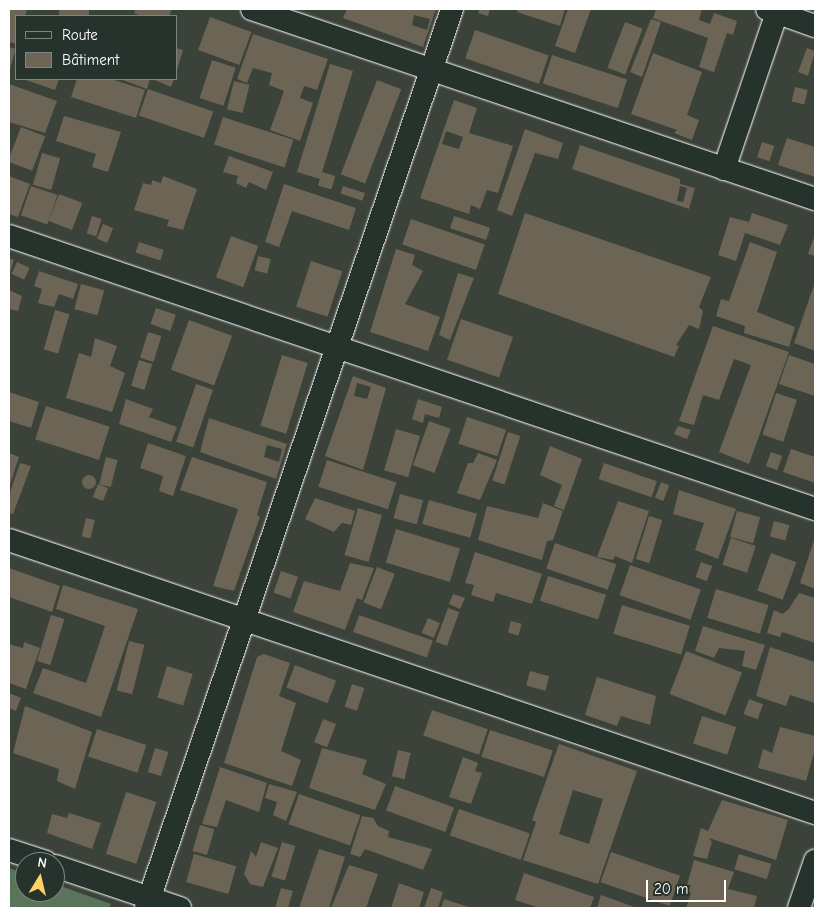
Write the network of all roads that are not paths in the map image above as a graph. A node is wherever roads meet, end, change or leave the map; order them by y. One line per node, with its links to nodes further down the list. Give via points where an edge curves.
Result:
1 (252, 9): 5 (street)
2 (452, 9): 5 (street)
3 (772, 10): 4 (street); 6 (street)
4 (815, 26)
5 (431, 70): 6 (street); 9 (street)
6 (724, 169): 7 (street)
7 (815, 199)
8 (9, 236): 9 (street)
9 (337, 347): 10 (street); 12 (street)
10 (815, 509)
11 (9, 540): 12 (street)
12 (244, 619): 13 (street); 16 (street)
13 (815, 813)
14 (815, 861): 18 (street)
15 (65, 870): 16 (street)
16 (148, 903): 17 (street)
17 (180, 908)
18 (799, 908)

